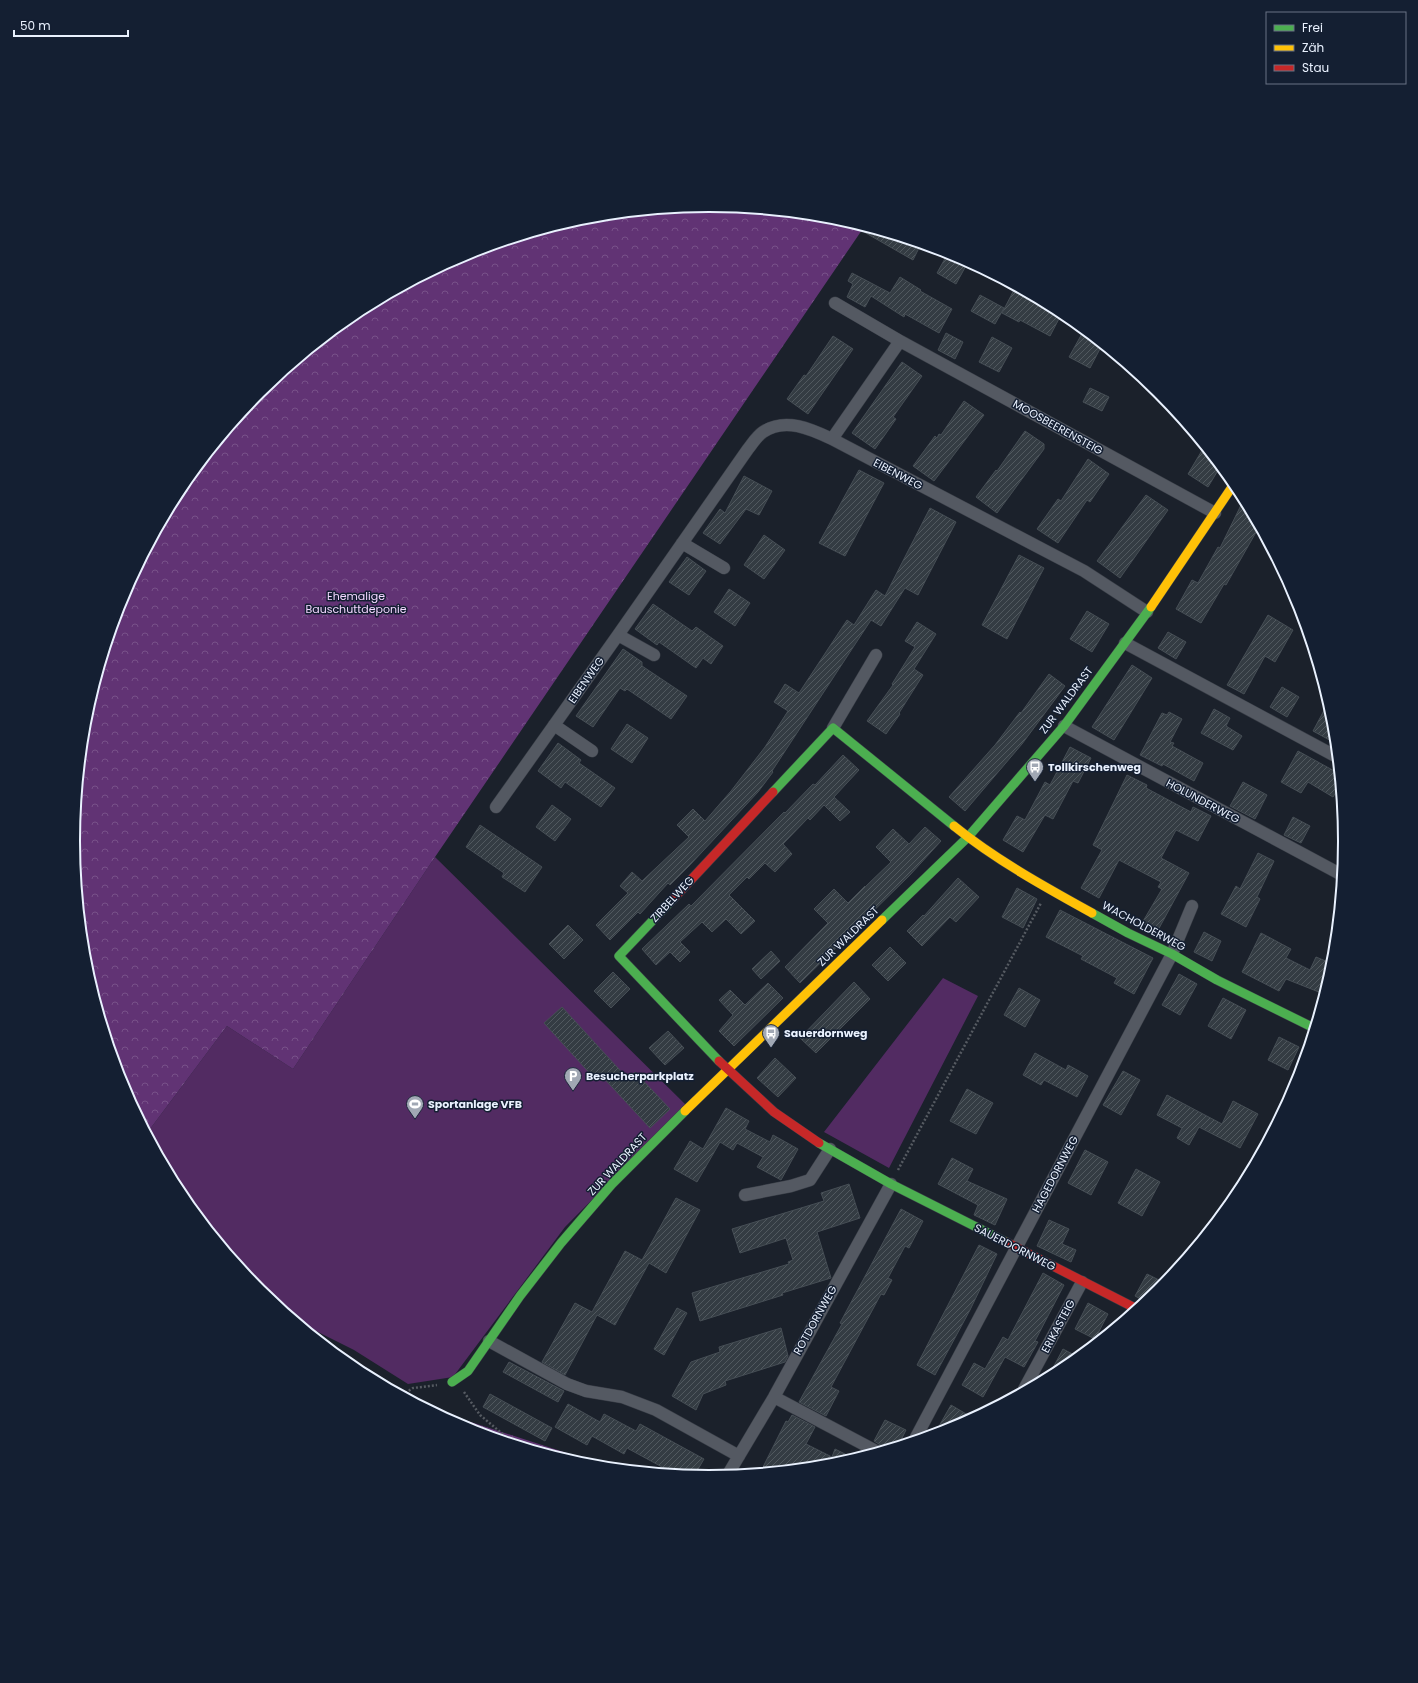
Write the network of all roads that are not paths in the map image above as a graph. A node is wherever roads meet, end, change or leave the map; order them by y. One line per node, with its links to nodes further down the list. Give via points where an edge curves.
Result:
1 (835, 303): 2 (street, MOOSBEERENSTEIG)
2 (900, 341): 3 (street); 5 (street, MOOSBEERENSTEIG)
3 (832, 439): 6 (street, EIBENWEG, via 812,430 787,425 763,432 748,449); 8 (street, EIBENWEG, via 1084,571)
4 (1230, 490): 5 (street, ZUR WALDRAST)
5 (1215, 513): 8 (street, ZUR WALDRAST)
6 (682, 543): 7 (street); 9 (street, EIBENWEG)
7 (724, 568)
8 (1147, 612): 10 (street, ZUR WALDRAST)
9 (618, 635): 11 (street); 13 (street, EIBENWEG)
10 (1125, 643): 14 (street, ZUR WALDRAST); 17 (street)
11 (654, 655)
12 (876, 655): 15 (street, ZIRBELWEG)
13 (554, 725): 16 (street); 18 (street, EIBENWEG)
14 (1064, 726): 19 (street, ZUR WALDRAST); 20 (street, HOLUNDERWEG)
15 (833, 728): 19 (street); 24 (street, ZIRBELWEG, via 619,956)
16 (592, 751)
17 (1332, 754)
18 (496, 807)
19 (968, 836): 22 (street, WACHOLDERWEG, via 1049,889); 24 (street, ZUR WALDRAST)
20 (1337, 872)
21 (1192, 906): 22 (street, HAGEDORNWEG)
22 (1172, 954): 23 (street, WACHOLDERWEG, via 1217,980); 28 (street, HAGEDORNWEG)
23 (1310, 1026)
24 (728, 1069): 25 (street, SAUERDORNWEG, via 774,1112); 31 (street, ZUR WALDRAST, via 607,1190 561,1243)
25 (830, 1149): 26 (street, SAUERDORNWEG); 27 (street, via 810,1180)
26 (890, 1184): 28 (street, SAUERDORNWEG); 34 (street, ROTDORNWEG)
27 (745, 1195)
28 (1016, 1247): 29 (street, SAUERDORNWEG); 35 (street, HAGEDORNWEG)
29 (1082, 1282): 30 (street, SAUERDORNWEG); 33 (street, ERIKASTEIG)
30 (1132, 1307)
31 (489, 1340): 32 (street, ZUR WALDRAST, via 468,1371); 37 (street, via 567,1384 586,1391 622,1397 656,1410)
32 (452, 1382)
33 (1027, 1383)
34 (774, 1397): 36 (street); 37 (street, ROTDORNWEG)
35 (917, 1435)
36 (872, 1449)
37 (739, 1456): 38 (street, ROTDORNWEG)
38 (734, 1469)

